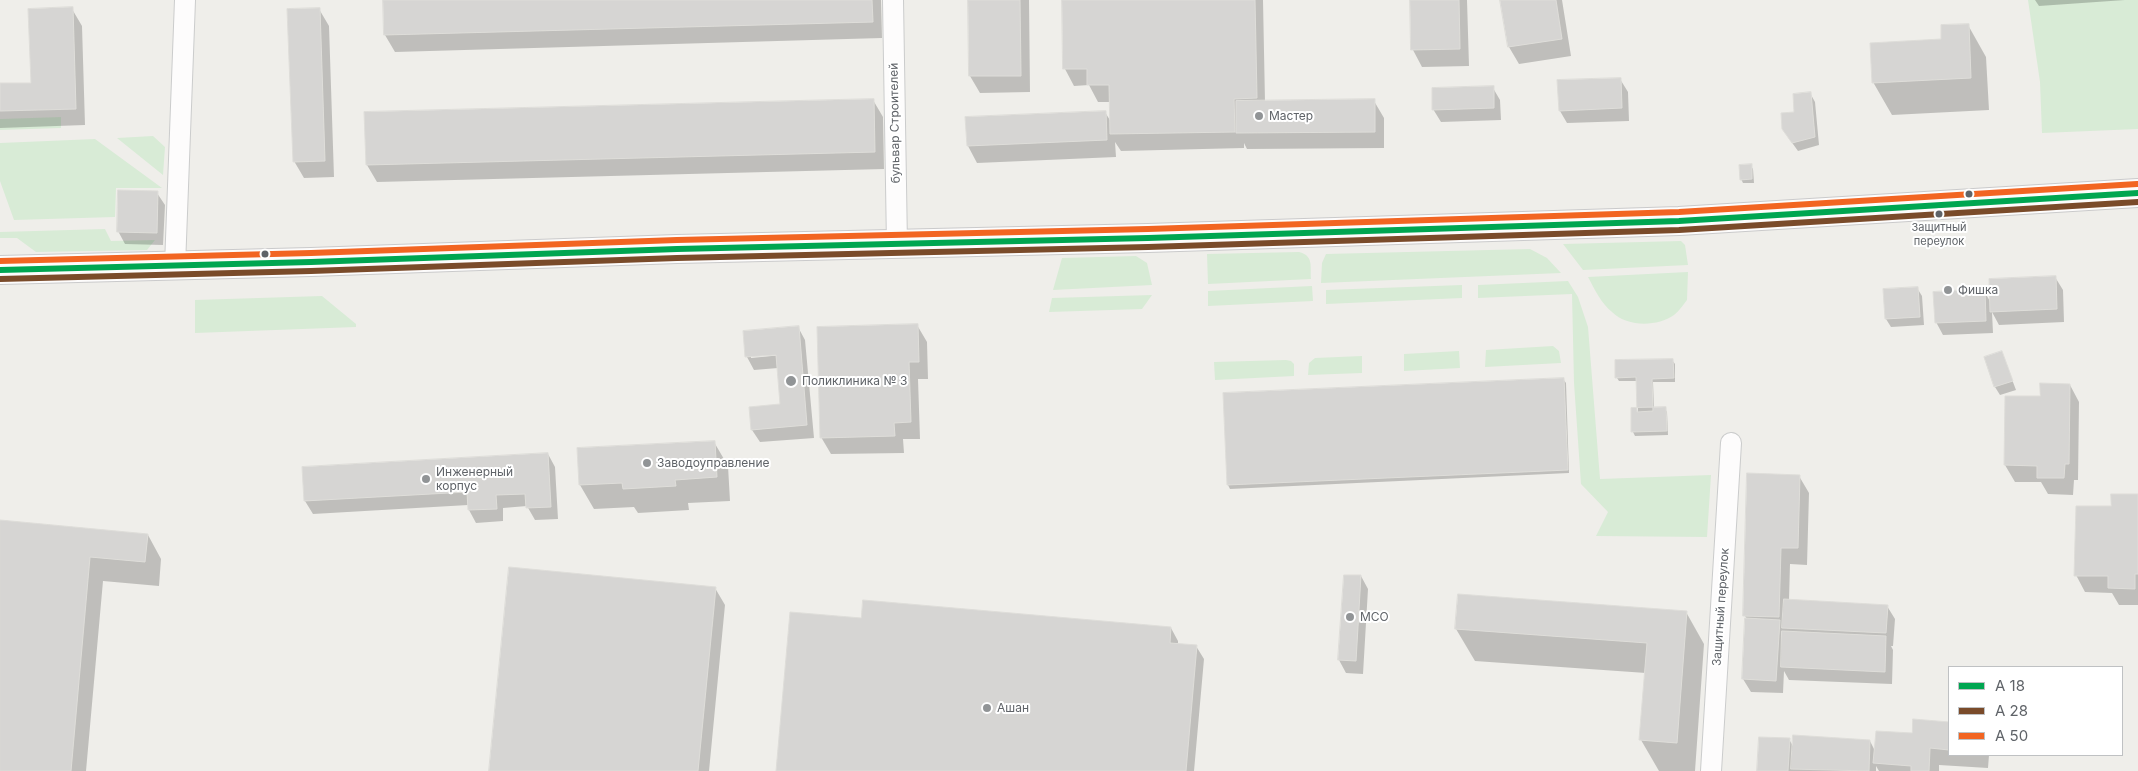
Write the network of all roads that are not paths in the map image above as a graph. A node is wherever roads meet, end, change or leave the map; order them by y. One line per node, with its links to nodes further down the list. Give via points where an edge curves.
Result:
1 (186, 0): 5 (street)
2 (893, 0): 4 (street, бульвар Строителей)
3 (2138, 193): 4 (main road, via 1680,221)
4 (897, 245): 5 (main road)
5 (175, 266): 6 (main road)
6 (0, 270)
7 (1732, 443): 8 (street, Защитный переулок)
8 (1711, 771)

